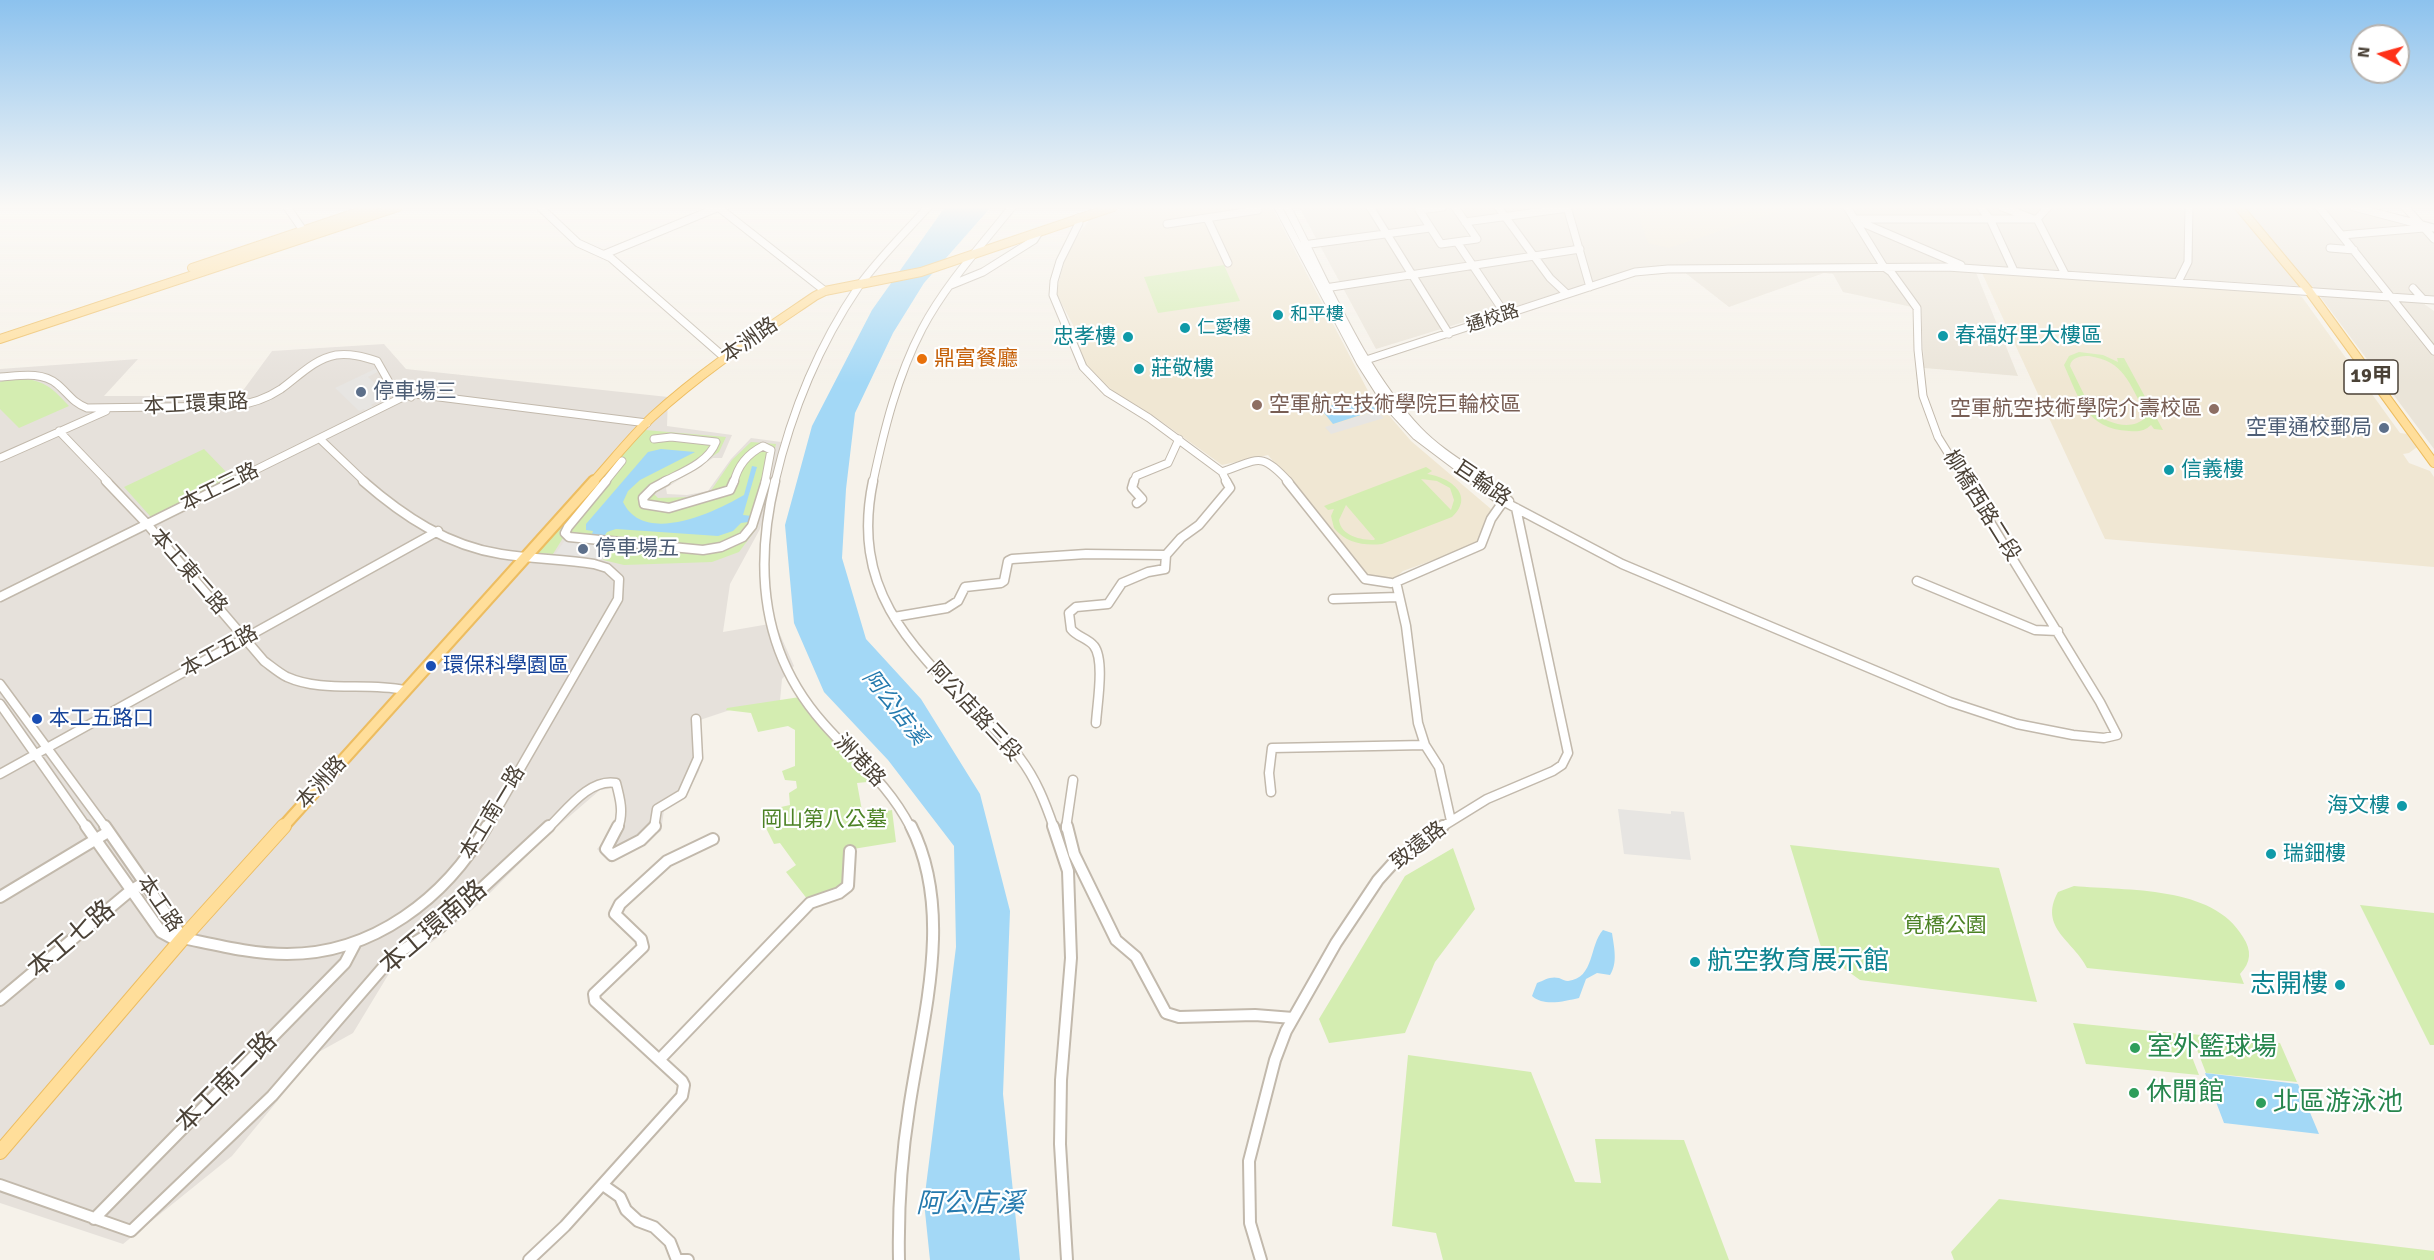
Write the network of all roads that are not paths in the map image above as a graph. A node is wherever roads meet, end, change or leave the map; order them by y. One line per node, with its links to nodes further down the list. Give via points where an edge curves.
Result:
1 (1473, 265): 40 (street)
2 (208, 266): 41 (main road)
3 (213, 266): 43 (main road)
4 (622, 266): 45 (street)
5 (793, 266): 34 (street)
6 (877, 266): 29 (street, 洲港路)
7 (938, 266): 29 (main road, 本洲路)
8 (964, 266): 30 (street, 阿公店路三段)
9 (993, 266): 30 (street)
10 (1059, 266): 54 (street, via 1053,295 1083,367 1107,392)
11 (1311, 266): 32 (street, 巨輪路)
12 (1316, 266): 32 (street, 巨輪路)
13 (1407, 266): 26 (street)
14 (1468, 266): 26 (street)
15 (1541, 266): 36 (street)
16 (1584, 266): 31 (street)
17 (1963, 266): 24 (street)
18 (2012, 266): 25 (street)
19 (2062, 266): 27 (street)
20 (2186, 266): 28 (street)
21 (2287, 266): 35 (main road, 19甲)
22 (2367, 266): 37 (street)
23 (1884, 267): 24 (street, 通校路); 31 (street, 通校路, via 1668,269 1635,272); 72 (street, 柳橋西路二段, via 1917,308 1923,396 1938,437)
24 (1968, 268): 25 (street, 通校路)
25 (2014, 271): 27 (street, 通校路)
26 (1412, 274): 32 (street); 42 (street)
27 (2066, 274): 28 (street, 通校路)
28 (2178, 282): 35 (street, 通校路)
29 (861, 285): 34 (main road, 本洲路); 108 (street, 洲港路, via 815,368 785,444 767,528 763,573 774,637 782,658 814,712 885,786 917,836 928,871 933,900 933,945 900,1164)
30 (950, 285): 71 (street, 阿公店路三段, via 922,329 902,374 884,428 871,490 869,558)
31 (1590, 287): 36 (street, 通校路)
32 (1325, 288): 46 (street, 巨輪路)
33 (2413, 288): 38 (street)
34 (825, 291): 45 (main road, 本洲路)
35 (2308, 291): 37 (street, 通校路); 57 (main road, 19甲)
36 (1567, 294): 40 (street, 通校路)
37 (2391, 297): 38 (street, 通校路); 44 (street)
38 (2423, 299): 39 (street, 通校路)
39 (2434, 300)
40 (1506, 315): 42 (street, 通校路)
41 (0, 333)
42 (1449, 334): 46 (street, 通校路)
43 (0, 339)
44 (2434, 351)
45 (726, 357): 50 (main road, 本洲路)
46 (1363, 361): 59 (street, 巨輪路, via 1388,406 1416,436)
47 (0, 377): 49 (street, 本工環東路, via 45,378 79,406)
48 (407, 395): 49 (street, 本工環東路, via 390,384 377,361 345,355 307,367 274,395 248,404); 50 (street); 52 (street, 本工三路)
49 (112, 409): 51 (street)
50 (645, 423): 65 (main road, 本洲路)
51 (59, 431): 55 (street); 62 (street, 本工東二路)
52 (320, 439): 62 (street, 本工三路); 63 (street, 本工南一路, via 379,496)
53 (654, 439): 56 (street, via 716,442 705,459 653,488 643,498 644,504 669,508 730,490 736,471 755,449 763,446 771,450 762,495 745,535 703,550 569,537 565,533 568,527)
54 (1179, 439): 58 (street); 60 (street, via 1168,463 1136,476 1132,488 1142,499)
55 (0, 458)
56 (622, 461)
57 (2434, 463)
58 (1222, 472): 64 (street, via 1230,488 1199,525); 67 (street, via 1258,460 1270,462 1365,579)
59 (1504, 499): 61 (street, 巨輪路); 69 (street, via 1481,545 1401,578 1396,582)
60 (1137, 503)
61 (1516, 508): 79 (street, 巨輪路, via 1622,564 1950,702 2017,724 2084,736); 87 (street, 致遠路, via 1568,753 1562,765 1552,771 1487,799)
62 (147, 524): 68 (street, 本工三路); 73 (street, 本工東二路)
63 (435, 531): 65 (street, 本工南一路, via 477,548); 73 (street, 本工五路)
64 (1166, 555): 71 (street, via 1086,554 1012,559 1001,583 965,587 958,602 947,608); 78 (street, via 1165,569 1122,583 1108,604 1076,607 1069,613 1070,630 1098,652)
65 (521, 557): 75 (main road, 本洲路); 97 (street, 本工南一路, via 608,568 619,579 618,599 463,865 435,894 400,920)
66 (1917, 581): 72 (street, via 2035,630)
67 (1391, 583)
68 (0, 597)
69 (1398, 597): 70 (street); 80 (street)
70 (1333, 599)
71 (894, 617): 109 (street, 阿公店路三段, via 933,669 1019,756 1043,795 1068,871 1071,958 1060,1144)
72 (2058, 631): 79 (street, 柳橋西路二段)
73 (244, 636): 75 (street, 本工東二路, via 264,661 287,677 305,682); 81 (street, 本工五路)
74 (0, 684): 81 (street, 本工路)
75 (401, 689): 96 (main road, 本洲路)
76 (0, 704): 82 (street, 本工路)
77 (696, 719): 105 (street, 本工環南路, via 698,758 682,794 657,809 656,824 650,833 620,853 608,853 608,842 621,818 620,796 616,783 595,784 440,927 393,956 272,1096 130,1231)
78 (1096, 723)
79 (2117, 735)
80 (1425, 745): 86 (street, via 1272,748); 87 (street, via 1439,767)
81 (45, 746): 82 (street, 本工五路); 88 (street, 本工路)
82 (34, 752): 83 (street, 本工五路); 84 (street, 本工五路); 89 (street, 本工路)
83 (0, 768)
84 (0, 774)
85 (1073, 780): 99 (street, via 1066,830 1074,854 1116,940 1136,957 1166,1013 1179,1017)
86 (1271, 792)
87 (1451, 821): 99 (street, 致遠路, via 1396,860 1378,880 1335,943)
88 (107, 830): 89 (street); 92 (street, 本工路)
89 (94, 837): 93 (street); 94 (street, 本工路); 95 (street)
90 (713, 839): 100 (street, via 667,861 620,904 615,914 641,939 643,947 594,994 596,1001)
91 (850, 851): 100 (street, via 848,886 838,894 810,903)
92 (145, 882): 94 (street, 本工七路); 96 (street, 本工路)
93 (0, 891)
94 (130, 891): 96 (street, 本工路, via 161,932); 98 (street, 本工七路)
95 (0, 897)
96 (179, 937): 97 (street, 本工南一路, via 248,951 290,954); 101 (main road, 本洲路); 102 (main road, 本洲路)
97 (355, 944): 105 (street, 本工南二路, via 345,963)
98 (0, 1000)
99 (1293, 1018): 110 (street, 致遠路, via 1275,1060 1249,1161 1250,1223)
100 (659, 1060): 104 (street, via 684,1084 682,1096)
101 (0, 1141)
102 (0, 1152)
103 (0, 1185): 105 (street, 本工環南路)
104 (603, 1185): 106 (street); 107 (street, via 620,1197 638,1221 654,1227 670,1242 677,1260)
105 (94, 1219)
106 (529, 1260)
107 (688, 1260)
108 (899, 1260)
109 (1067, 1260)
110 (1261, 1260)

